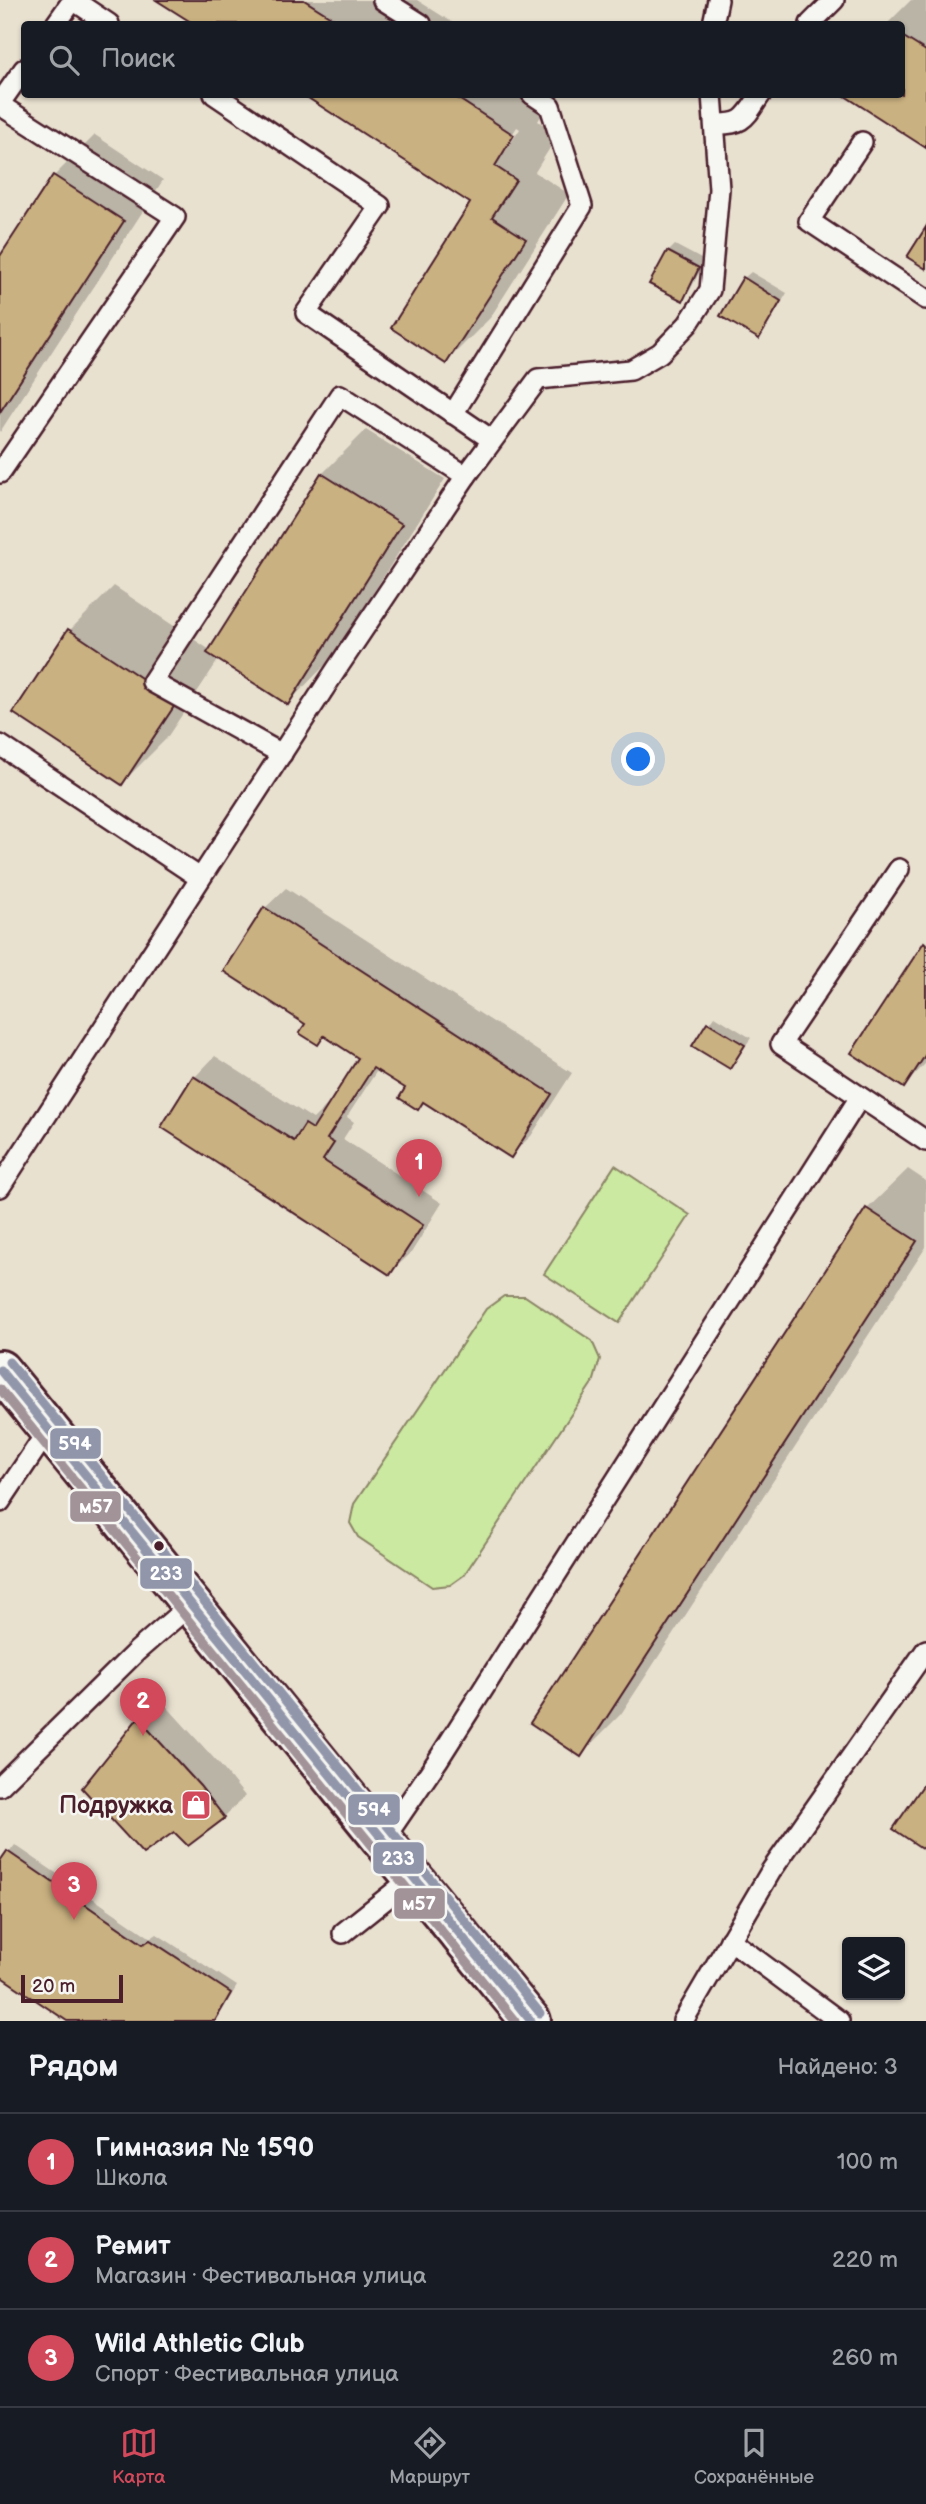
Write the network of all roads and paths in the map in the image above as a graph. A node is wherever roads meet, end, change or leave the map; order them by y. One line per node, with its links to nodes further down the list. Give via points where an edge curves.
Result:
1 (73, 0): 5 (lane); 6 (lane)
2 (383, 0): 7 (lane)
3 (718, 0): 8 (lane)
4 (834, 0): 9 (lane)
5 (58, 21)
6 (104, 21)
7 (416, 21)
8 (714, 21)
9 (813, 21)
10 (21, 73): 15 (lane)
11 (220, 98): 19 (lane, via 380,206 306,313)
12 (538, 98): 19 (lane, via 550,106 582,206)
13 (712, 98): 16 (lane)
14 (758, 98): 16 (lane, via 734,124)
15 (0, 104): 21 (lane, via 175,216)
16 (715, 124): 20 (lane, via 719,189 709,290 688,324 660,353 632,370 538,379)
17 (862, 142): 18 (lane, via 809,221)
18 (926, 299)
19 (453, 414): 20 (lane)
20 (492, 440): 22 (lane)
21 (0, 473)
22 (466, 476): 24 (lane); 24 (lane, via 340,395 152,682)
23 (0, 745): 26 (lane)
24 (282, 754): 26 (lane)
25 (899, 869): 27 (lane, via 781,1044)
26 (200, 878): 29 (lane)
27 (860, 1097): 28 (lane); 36 (lane)
28 (926, 1141)
29 (0, 1187)
30 (0, 1370): 31 (street)
31 (48, 1429): 32 (lane); 33 (street)
32 (0, 1502)
33 (190, 1605): 35 (lane); 36 (street)
34 (926, 1650): 39 (lane, via 771,1871)
35 (0, 1786)
36 (382, 1843): 37 (street)
37 (412, 1878): 38 (lane); 40 (street)
38 (343, 1933)
39 (730, 1940): 41 (lane); 42 (lane)
40 (531, 2021)
41 (683, 2021)
42 (839, 2021)

